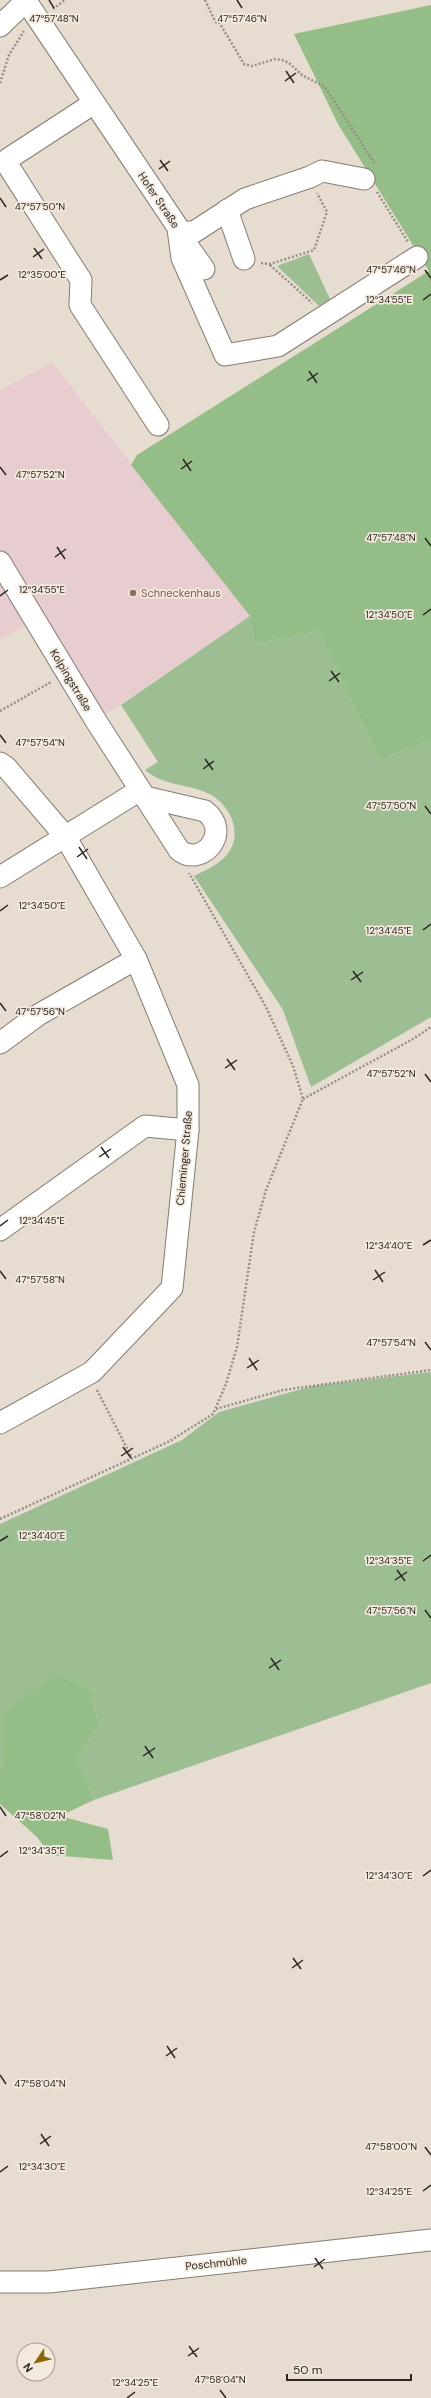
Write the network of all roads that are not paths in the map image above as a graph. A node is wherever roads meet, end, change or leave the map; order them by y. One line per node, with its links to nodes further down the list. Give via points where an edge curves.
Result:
1 (26, 1): 2 (street, Hofer Straße); 3 (street, Hofer Straße)
2 (0, 26)
3 (94, 103): 6 (street, Hofer Straße); 10 (street, via 8,159 8,164 81,280 80,305)
4 (364, 179): 5 (street, Hofer Straße, via 322,171 245,199)
5 (227, 210): 6 (street, Hofer Straße, via 194,232 186,234); 8 (street)
6 (178, 229): 7 (street, via 182,258 226,355 278,346); 9 (street)
7 (417, 257)
8 (244, 259)
9 (204, 269)
10 (158, 425)
11 (0, 562): 13 (street, Kolpingstraße)
12 (0, 763): 14 (street, Chieminger Straße)
13 (143, 794): 13 (street, Kolpingstraße, via 198,808 212,817 217,834 214,842 200,853 185,855 178,850); 14 (street)
14 (65, 836): 15 (street); 16 (street, Chieminger Straße)
15 (0, 877)
16 (136, 959): 17 (street, via 38,1015); 18 (street, Chieminger Straße, via 188,1086)
17 (0, 1043)
18 (188, 1130): 19 (street, via 145,1126); 20 (street, Chieminger Straße, via 172,1288 88,1374)
19 (0, 1230)
20 (0, 1423)
21 (431, 2240): 22 (street, Poschmühle, via 49,2282)
22 (0, 2282)

